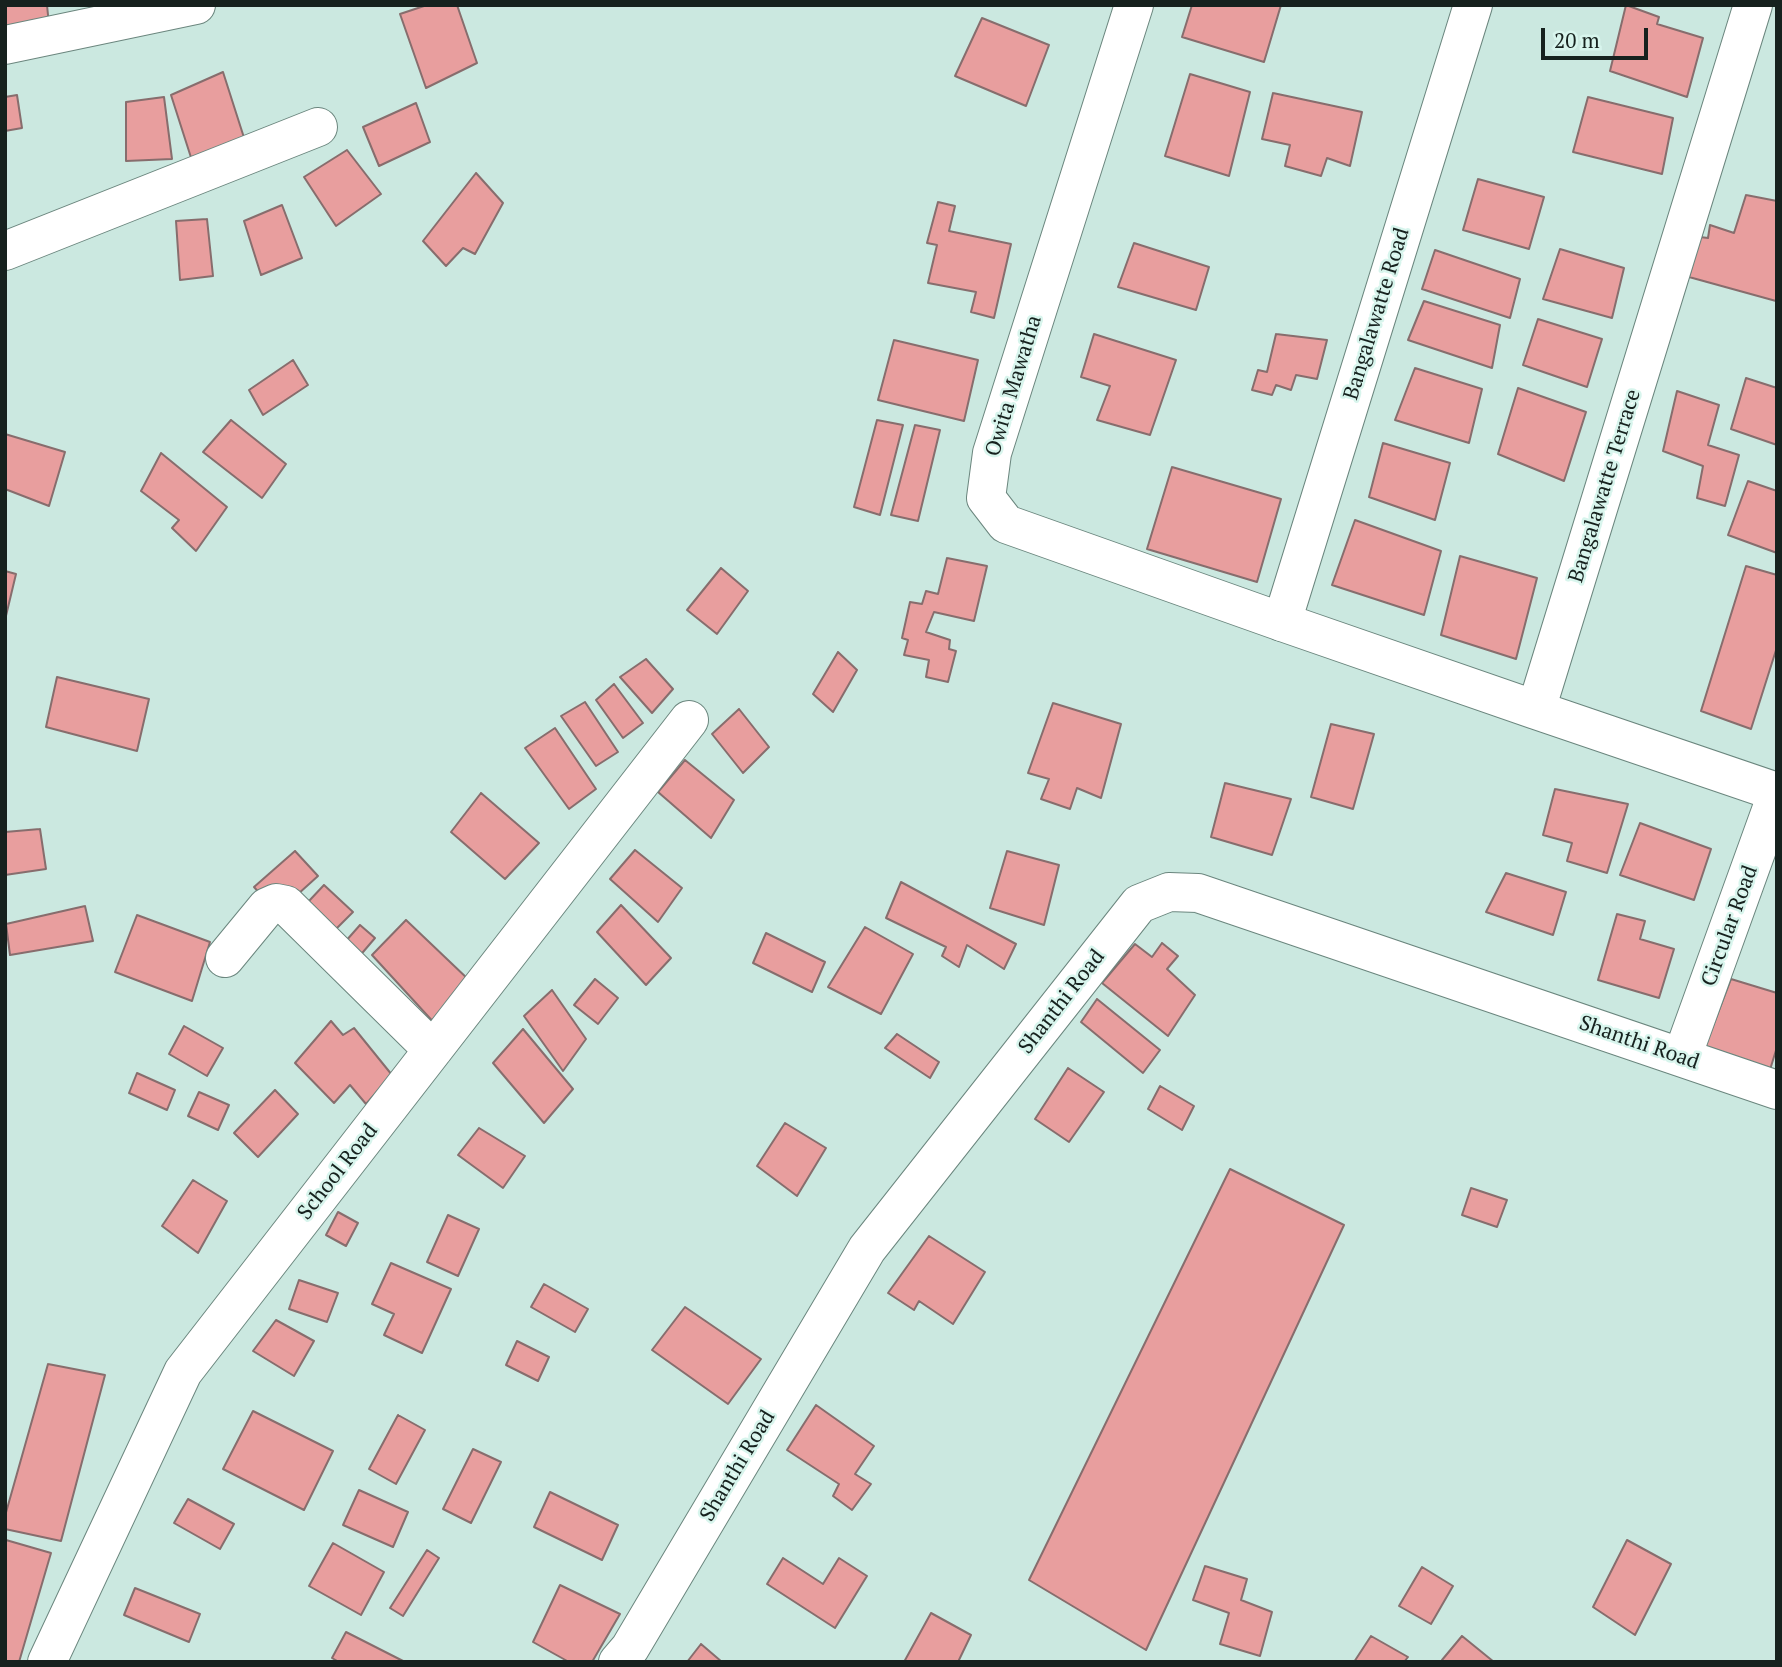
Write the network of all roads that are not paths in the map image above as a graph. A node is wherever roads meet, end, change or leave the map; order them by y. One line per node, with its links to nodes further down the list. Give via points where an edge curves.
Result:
1 (195, 5): 5 (street)
2 (1134, 5): 8 (street, Owita Mawatha, via 992,453 986,498 1006,524)
3 (1473, 5): 8 (street, Bangalawatte Road)
4 (1753, 5): 9 (street, Bangalawatte Terrace)
5 (5, 45)
6 (318, 127): 7 (street)
7 (5, 251)
8 (1282, 622): 9 (street)
9 (1536, 710): 11 (street)
10 (689, 720): 14 (street, School Road)
11 (1777, 793): 12 (street, Circular Road)
12 (1769, 840): 15 (street, Circular Road)
13 (225, 958): 14 (street, via 267,907 286,905)
14 (433, 1050): 17 (street, School Road, via 183,1372)
15 (1682, 1057): 16 (street, Shanthi Road); 18 (street, Shanthi Road, via 1198,893 1169,892 1139,904 867,1249)
16 (1777, 1090)
17 (47, 1662)
18 (618, 1662)

